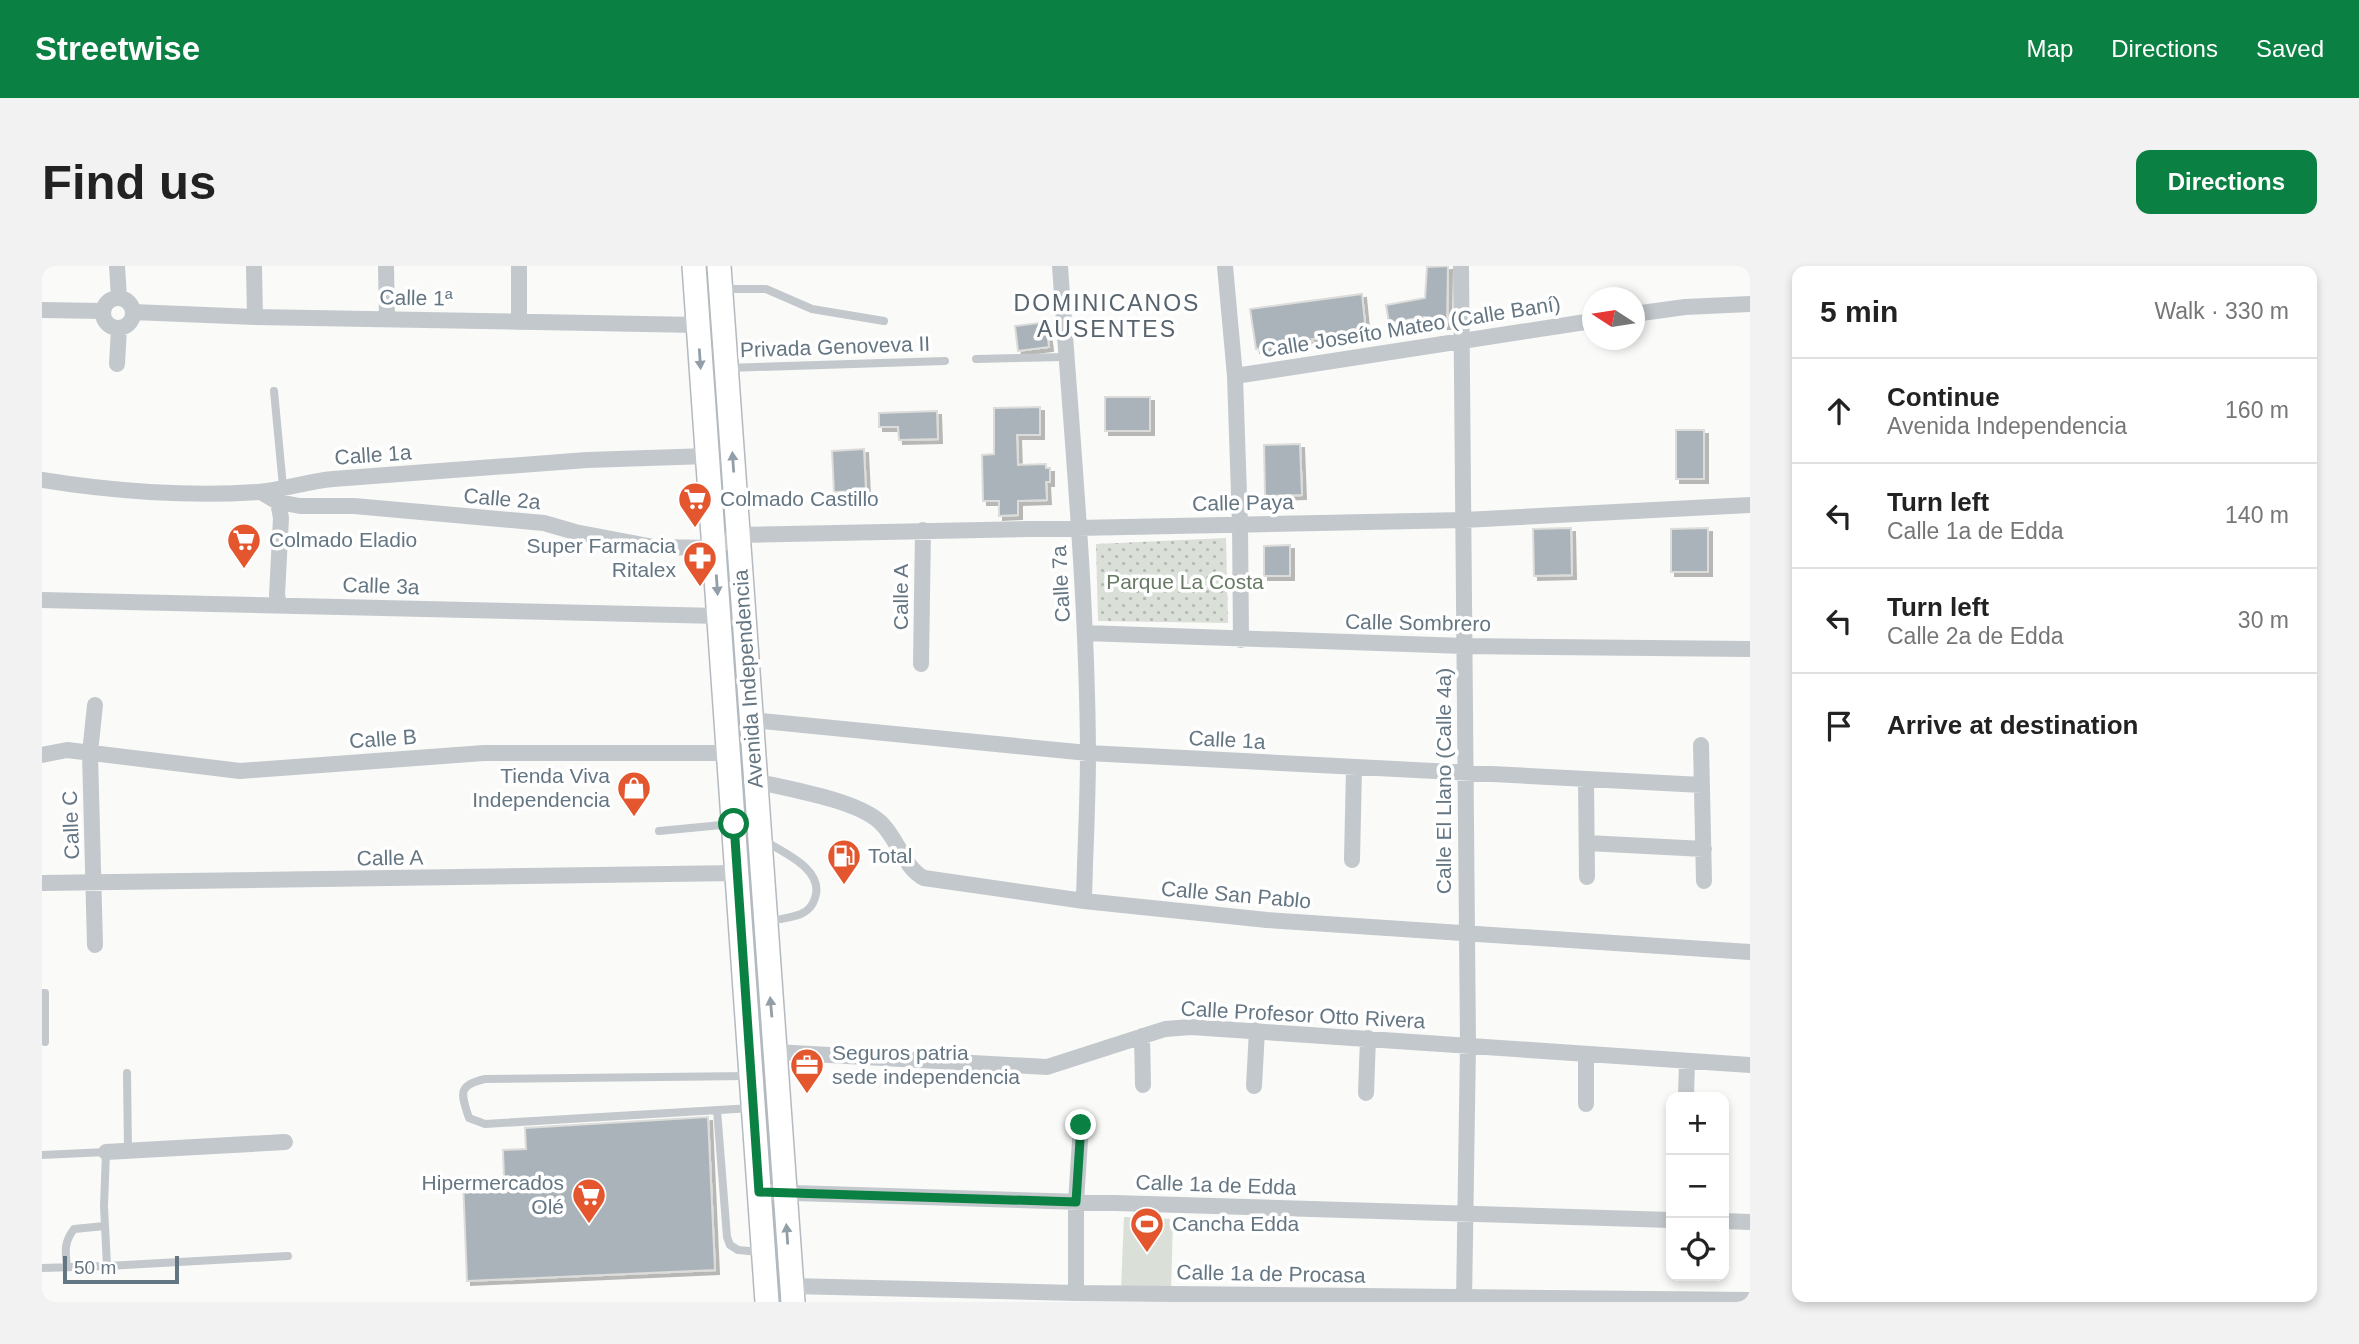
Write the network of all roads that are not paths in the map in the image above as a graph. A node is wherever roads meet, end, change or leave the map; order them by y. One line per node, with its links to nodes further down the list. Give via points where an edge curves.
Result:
1 (117, 266): 11 (street)
2 (254, 266): 17 (street)
3 (386, 266): 18 (street)
4 (519, 266): 19 (street)
5 (694, 266): 22 (main road, Avenida Independencia)
6 (719, 266): 10 (main road, Avenida Independencia)
7 (1060, 266): 25 (street, Calle 7a)
8 (1224, 266): 30 (street)
9 (1461, 266): 24 (street, Calle El Llano (Calle 4a))
10 (721, 289): 20 (lane, via 766,289 812,309); 29 (main road, Avenida Independencia)
11 (119, 298): 14 (street, via 110,300); 15 (street, via 130,304)
12 (1750, 304): 16 (street)
13 (42, 310): 14 (street)
14 (103, 311): 23 (street, via 107,323)
15 (133, 312): 17 (street, Calle 1ª); 23 (street, via 127,325)
16 (1645, 312)
17 (255, 317): 18 (street, Calle 1ª)
18 (387, 319): 19 (street, Calle 1ª)
19 (519, 321): 22 (street, Calle 1ª)
20 (884, 321)
21 (1582, 323): 24 (street, Calle Joseíto Mateo (Calle Baní))
22 (698, 325): 32 (main road, Avenida Independencia, one-way to 32)
23 (118, 328): 28 (street)
24 (1461, 341): 30 (street, Calle Joseíto Mateo (Calle Baní)); 36 (street, Calle El Llano (Calle 4a))
25 (1066, 357): 26 (lane); 38 (street, Calle 7a)
26 (976, 359)
27 (945, 361): 29 (lane, Privada Genoveva II)
28 (117, 364)
29 (727, 368): 40 (main road, Avenida Independencia, one-way to 29)
30 (1235, 376): 37 (street)
31 (274, 391): 34 (lane)
32 (708, 456): 34 (street, Calle 1a, via 333,479); 41 (main road, Avenida Independencia)
33 (42, 480): 34 (street, Calle 1a, via 111,490)
34 (280, 495): 41 (street, Calle 2a, via 300,506 354,506 544,523 654,547); 43 (street)
35 (1750, 506): 36 (street, Calle Paya)
36 (1464, 520): 37 (street, Calle Paya); 47 (street, Calle El Llano (Calle 4a))
37 (1240, 524): 38 (street, Calle Paya); 46 (street)
38 (1080, 528): 39 (street, Calle Paya); 45 (street, Calle 7a)
39 (923, 530): 40 (street, Calle Paya); 49 (street, Calle A)
40 (738, 536): 41 (street, Calle 2a); 51 (main road, Avenida Independencia)
41 (714, 548): 44 (main road, Avenida Independencia, one-way to 44)
42 (42, 600): 43 (street, Calle 3a)
43 (279, 604): 44 (street, Calle 3a)
44 (719, 616): 54 (main road, Avenida Independencia)
45 (1084, 633): 46 (street, Calle Sombrero); 55 (street, Calle 7a)
46 (1241, 640): 47 (street, Calle Sombrero)
47 (1464, 646): 48 (street, Calle Sombrero); 58 (street, Calle El Llano (Calle 4a))
48 (1750, 649)
49 (922, 664)
50 (95, 705): 53 (street, Calle C)
51 (751, 720): 55 (street, Calle 1a); 59 (main road, Avenida Independencia)
52 (1702, 745): 61 (street)
53 (90, 753): 54 (street, Calle B, via 240,771 484,753); 56 (street, Calle B, via 67,750); 72 (street, Calle C)
54 (729, 753): 63 (main road, Avenida Independencia)
55 (1088, 754): 57 (street, Calle 1a); 73 (street, Calle 7a)
56 (42, 755)
57 (1354, 768): 58 (street, Calle 1a); 67 (street)
58 (1464, 774): 60 (street, Calle 1a); 75 (street, Calle El Llano (Calle 4a))
59 (755, 780): 64 (main road, Avenida Independencia); 73 (street, Calle San Pablo, via 873,816 924,878)
60 (1586, 780): 61 (street, Calle 1a); 65 (street)
61 (1702, 785): 66 (street)
62 (659, 831): 63 (lane)
63 (734, 831): 64 (main road); 68 (main road, Avenida Independencia)
64 (759, 837): 74 (main road, Avenida Independencia); 74 (lane, via 806,868 816,880 817,894 803,913)
65 (1587, 843): 66 (street); 69 (street)
66 (1704, 849): 70 (street)
67 (1352, 860)
68 (738, 873): 72 (street, Calle A); 79 (main road, Avenida Independencia)
69 (1587, 877)
70 (1704, 881)
71 (42, 883): 72 (street, Calle A)
72 (94, 883): 76 (street, Calle C)
73 (1084, 901): 75 (street, Calle San Pablo, via 1267,920)
74 (765, 922): 78 (main road, Avenida Independencia)
75 (1466, 932): 77 (street, Calle San Pablo); 85 (street, Calle El Llano (Calle 4a))
76 (95, 945)
77 (1750, 951)
78 (769, 975): 79 (main road); 86 (main road, Avenida Independencia, one-way to 78)
79 (745, 976): 91 (main road, Avenida Independencia)
80 (42, 993): 84 (lane)
81 (1257, 1030): 82 (street, Calle Profesor Otto Rivera, via 1178,1027); 83 (street, Calle Profesor Otto Rivera); 93 (street)
82 (1142, 1036): 86 (street, Calle Profesor Otto Rivera, via 1043,1068); 92 (street)
83 (1368, 1038): 85 (street, Calle Profesor Otto Rivera); 95 (street)
84 (45, 1042)
85 (1468, 1045): 87 (street, Calle Profesor Otto Rivera); 107 (street, Calle El Llano (Calle 4a))
86 (775, 1052): 105 (main road, Avenida Independencia)
87 (1586, 1055): 88 (street, Calle Profesor Otto Rivera); 96 (street)
88 (1687, 1061): 89 (street, Calle Profesor Otto Rivera); 94 (street)
89 (1750, 1065)
90 (127, 1073): 101 (lane)
91 (751, 1076): 97 (main road, Avenida Independencia); 98 (lane, via 485,1079 464,1088 469,1118 485,1124)
92 (1143, 1086)
93 (1254, 1086)
94 (1686, 1092)
95 (1366, 1093)
96 (1586, 1104)
97 (753, 1108): 98 (lane); 104 (main road, Avenida Independencia)
98 (717, 1110): 112 (lane, via 727,1237 738,1250)
99 (1081, 1125): 106 (street)
100 (285, 1142): 101 (street)
101 (128, 1151): 102 (street)
102 (106, 1152): 103 (lane); 111 (lane)
103 (42, 1155)
104 (759, 1192): 105 (street, Calle 1a de Edda); 112 (main road, Avenida Independencia)
105 (785, 1193): 106 (street, Calle 1a de Edda); 118 (main road, Avenida Independencia, one-way to 105)
106 (1076, 1202): 107 (street, Calle 1a de Edda); 117 (street)
107 (1465, 1214): 108 (street, Calle 1a de Edda); 119 (street, Calle El Llano (Calle 4a))
108 (1666, 1220)
109 (1729, 1221): 110 (street)
110 (1750, 1222)
111 (105, 1226): 114 (lane); 115 (lane, via 74,1229 64,1250)
112 (763, 1252): 121 (main road, Avenida Independencia)
113 (288, 1256): 114 (lane)
114 (107, 1266): 115 (lane)
115 (67, 1267): 116 (lane)
116 (42, 1268)
117 (1076, 1293): 118 (street, Calle 1a de Procasa); 119 (street, Calle 1a de Procasa)
118 (792, 1294)
119 (1464, 1299): 120 (street, Calle 1a de Procasa)
120 (1750, 1300)
121 (766, 1302)

